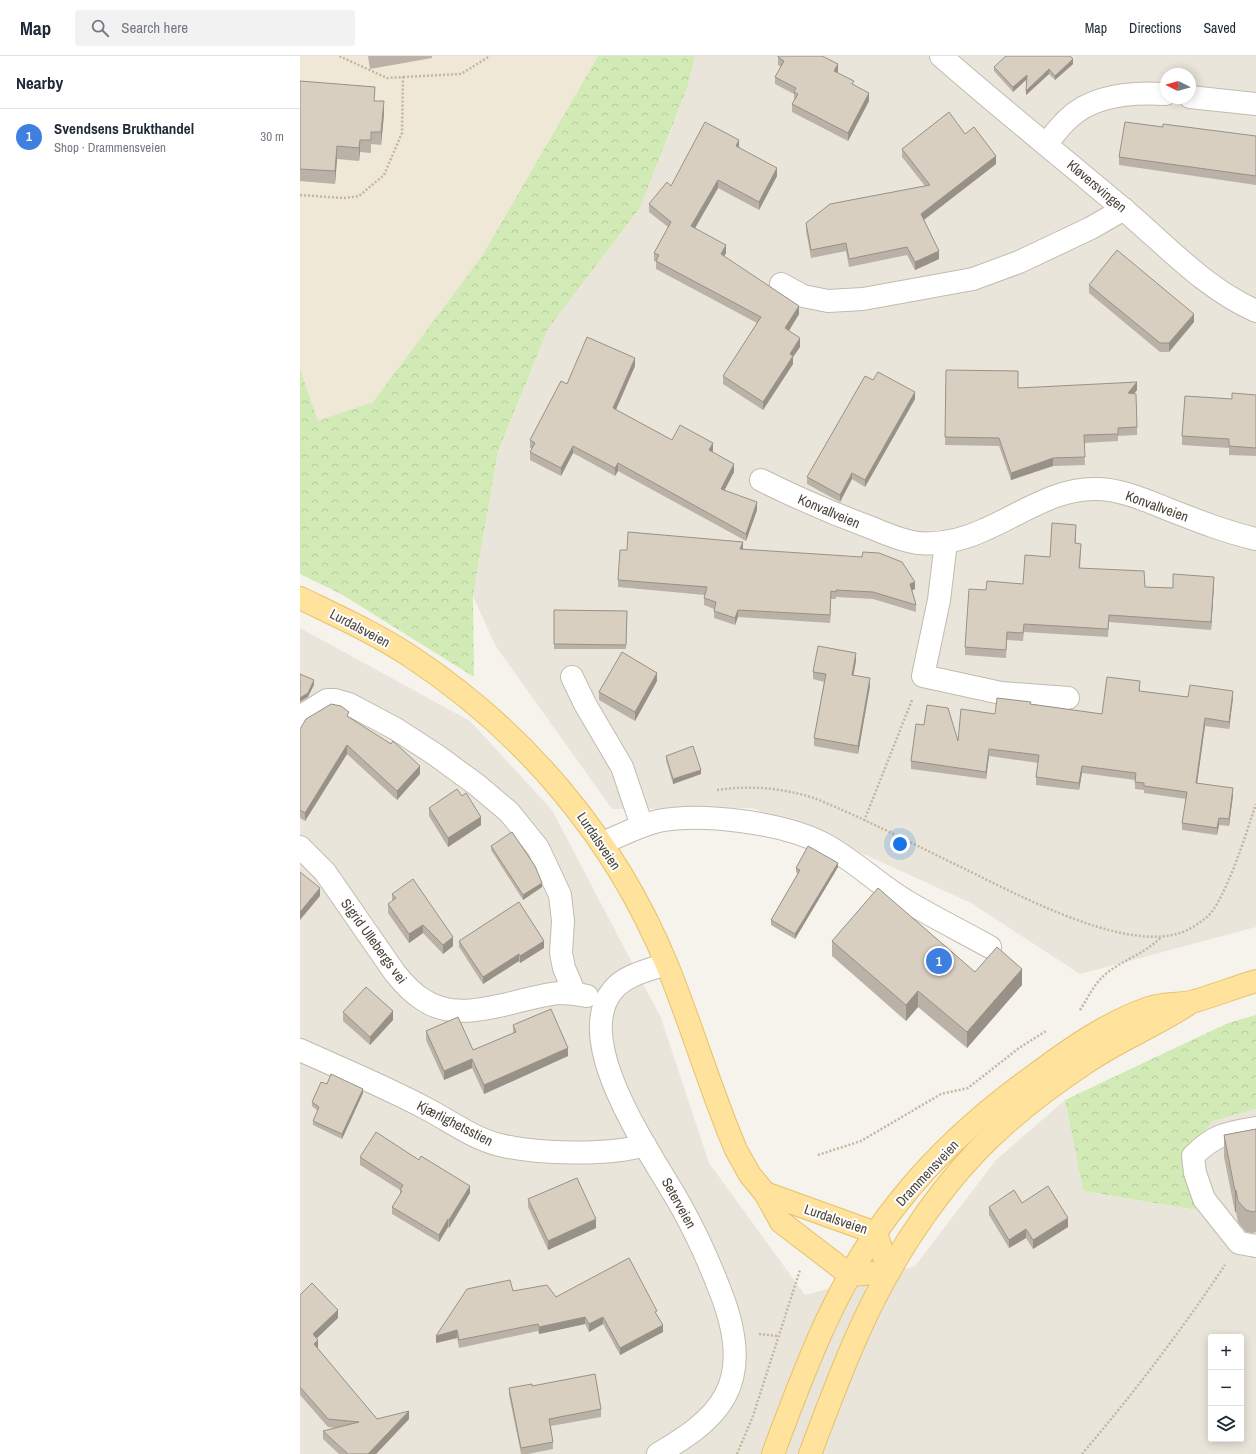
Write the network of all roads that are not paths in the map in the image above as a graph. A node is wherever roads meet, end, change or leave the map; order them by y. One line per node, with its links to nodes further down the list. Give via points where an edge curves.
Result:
1 (941, 56): 5 (street, Kløversvingen)
2 (1160, 94): 5 (street, via 1143,93 1104,100 1069,118)
3 (1196, 98): 4 (street)
4 (1256, 104)
5 (1046, 144): 6 (street, Kløversvingen)
6 (1124, 209): 7 (street, via 1091,228 1019,262 973,279 863,299 828,301 803,296); 8 (street, Kløversvingen, via 1215,288 1239,304)
7 (781, 284)
8 (1256, 311)
9 (761, 480): 11 (street, Konvallveien, via 888,534 917,543)
10 (1256, 539): 11 (street, Konvallveien, via 1233,534 1130,494 1098,488 1072,492 1036,503 986,530)
11 (946, 542): 14 (street, via 939,600 923,676 1001,693)
12 (300, 598): 17 (main road, Lurdalsveien, via 370,632 409,656 475,705 512,737 555,782)
13 (572, 677): 16 (street, via 622,766)
14 (1068, 698)
15 (300, 717): 22 (street, via 327,700 349,704 396,728 436,755 477,784 509,812 538,848 560,895 563,921 561,953 564,968)
16 (642, 826): 17 (street); 19 (street, via 658,821 700,818 759,824 804,834 825,844 865,870 907,902)
17 (602, 844): 20 (main road, Lurdalsveien, via 626,882)
18 (300, 847): 22 (street, Sigrid Ullebergs vei, via 325,872 395,973 422,1000 455,1011 472,1011 546,996)
19 (990, 947)
20 (666, 964): 23 (street, Seterveien, via 621,982); 28 (main road, Lurdalsveien, via 736,1150 750,1175)
21 (1256, 981): 24 (main road, Drammensveien)
22 (575, 994): 23 (street, Sigrid Ullebergs vei)
23 (606, 1001): 27 (street, Seterveien, via 600,1026 603,1051 619,1097)
24 (1193, 1001): 29 (main road, Drammensveien, via 1150,1007 1114,1023 1048,1065 986,1113 957,1140 901,1198); 31 (main road, Drammensveien, via 1158,1024 1114,1044 1086,1062 997,1132 956,1175 932,1205)
25 (300, 1050): 27 (street, Kjærlighetsstien, via 426,1108 484,1140 500,1145 546,1151 611,1152)
26 (1256, 1128): 30 (street, via 1223,1134 1206,1143 1193,1156 1195,1174 1204,1199)
27 (644, 1145): 33 (street, Seterveien, via 685,1214 712,1270 731,1325 734,1353 731,1381 726,1395 715,1411 681,1441)
28 (765, 1193): 29 (main road, Lurdalsveien); 32 (main road, Lurdalsveien, via 781,1222)
29 (876, 1233): 31 (main road, Lurdalsveien); 32 (main road, Drammensveien)
30 (1248, 1245)
31 (889, 1272): 32 (main road); 35 (main road, Drammensveien, via 856,1337)
32 (850, 1275): 34 (main road, Drammensveien, via 814,1350)
33 (658, 1454)
34 (773, 1454)
35 (810, 1454)

